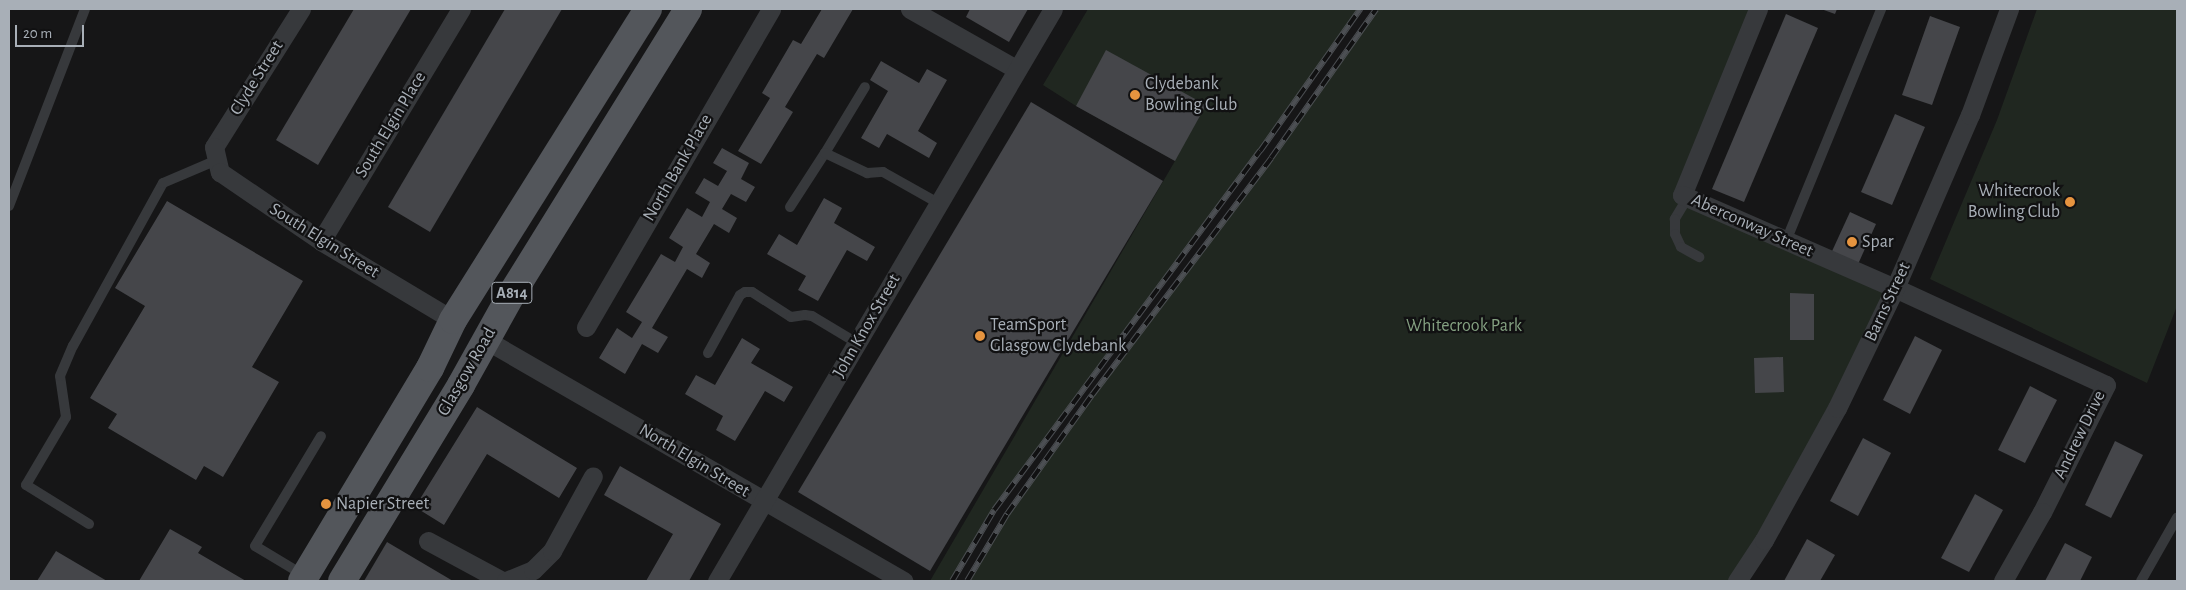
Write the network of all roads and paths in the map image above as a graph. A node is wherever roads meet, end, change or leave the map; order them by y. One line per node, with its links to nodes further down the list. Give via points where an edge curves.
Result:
1 (85, 9): 18 (lane)
2 (300, 9): 14 (street, Clyde Street)
3 (461, 9): 20 (street, South Elgin Place)
4 (648, 9): 24 (main road, Glasgow Road / A814)
5 (688, 9): 26 (main road, Glasgow Road / A814)
6 (771, 9): 25 (street, North Bank Place)
7 (910, 9): 12 (street)
8 (1053, 9): 12 (street, John Knox Street)
9 (1758, 9): 16 (street, Aberconway Street, via 1682,194)
10 (1881, 9): 21 (lane)
11 (2009, 9): 23 (street, Barns Street, via 1970,115)
12 (1016, 69): 17 (street, John Knox Street)
13 (864, 87): 15 (lane)
14 (215, 153): 20 (street, South Elgin Street, via 220,172); 33 (lane, via 163,183 73,346 60,376 66,417 26,485)
15 (825, 153): 17 (lane, via 868,173 883,172); 19 (lane)
16 (1688, 197): 21 (street, Aberconway Street); 22 (lane, via 1675,219 1675,234 1681,247)
17 (938, 203): 27 (street, John Knox Street)
18 (9, 206)
19 (790, 207)
20 (321, 241): 24 (street, South Elgin Street)
21 (1786, 241): 23 (street, Aberconway Street)
22 (1699, 257)
23 (1895, 288): 40 (street, Barns Street, via 1836,408 1764,540); 41 (street, Andrew Drive, via 2106,385)
24 (453, 320): 26 (main road); 35 (main road, Glasgow Road / A814, via 430,368)
25 (586, 327)
26 (486, 340): 31 (street, North Elgin Street); 36 (main road, Glasgow Road / A814)
27 (857, 343): 28 (lane, via 812,316 791,317 752,292 745,292 740,295); 31 (street, John Knox Street)
28 (708, 353)
29 (321, 436): 35 (lane, via 255,546)
30 (593, 476): 37 (street, via 552,551 533,570)
31 (764, 502): 38 (street, John Knox Street); 39 (street, North Elgin Street)
32 (2177, 518): 42 (lane)
33 (89, 524)
34 (428, 542): 37 (street)
35 (304, 579)
36 (342, 581)
37 (504, 581)
38 (717, 581)
39 (903, 581)
40 (1737, 581)
41 (2003, 581)
42 (2141, 581)

